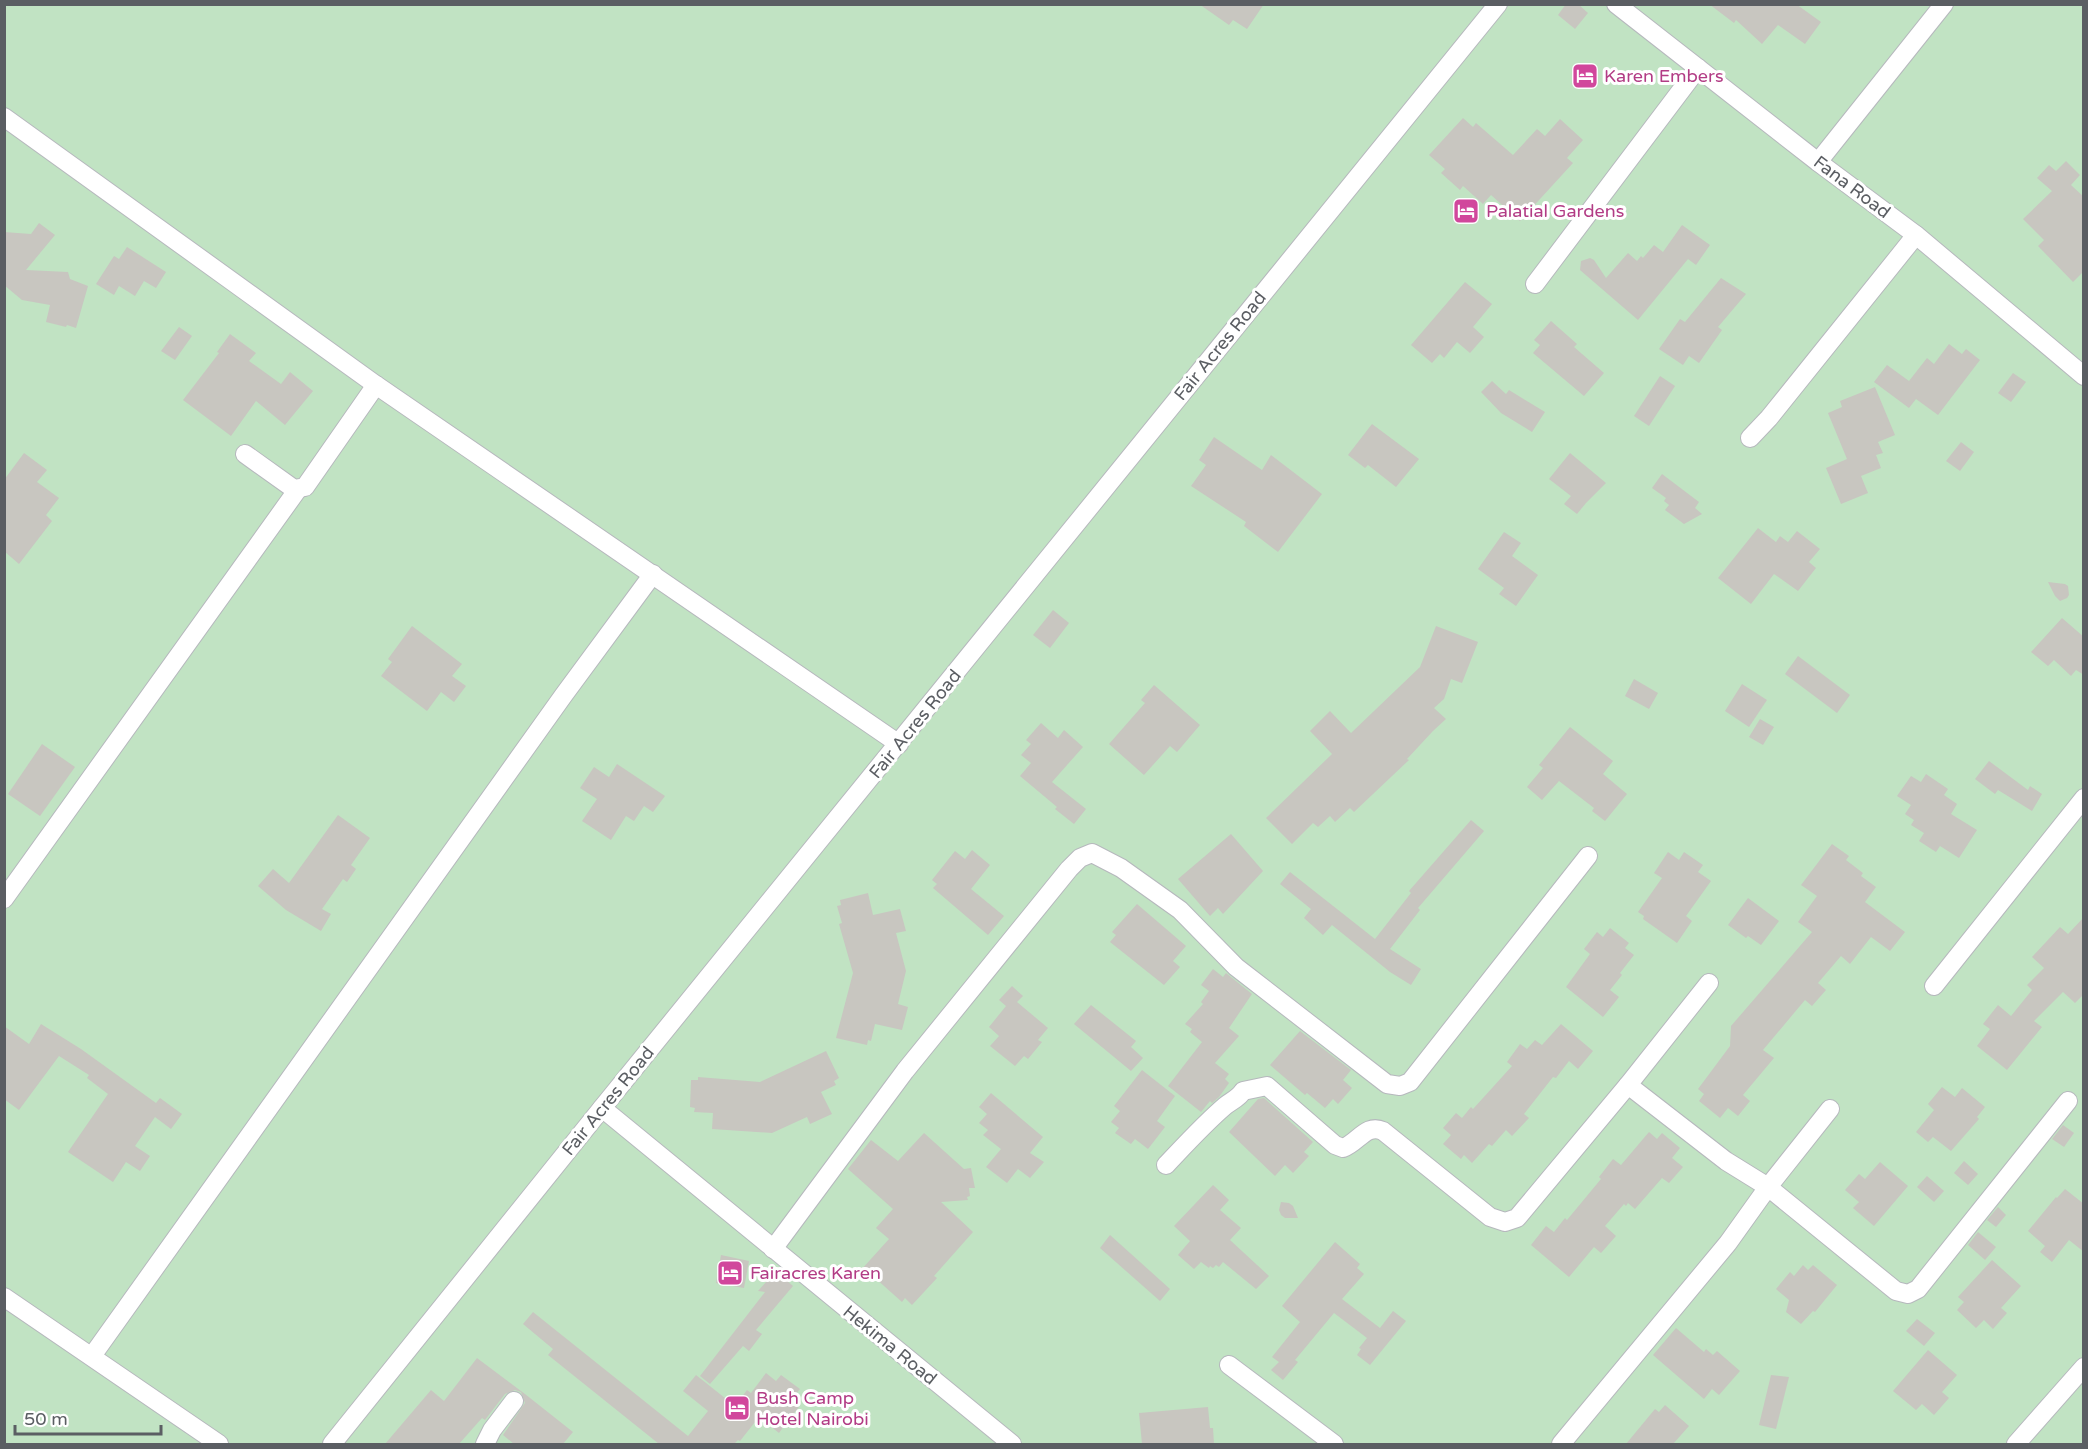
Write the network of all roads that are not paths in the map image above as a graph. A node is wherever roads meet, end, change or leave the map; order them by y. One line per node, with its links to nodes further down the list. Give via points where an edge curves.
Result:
1 (1498, 4): 15 (street, Fair Acres Road)
2 (1616, 4): 4 (street, Fana Road)
3 (1944, 4): 6 (street)
4 (1698, 68): 6 (street, Fana Road); 8 (street)
5 (4, 117): 10 (street)
6 (1818, 162): 7 (street, Fana Road)
7 (1916, 235): 9 (street, Fana Road); 11 (street)
8 (1535, 284)
9 (2084, 376)
10 (376, 385): 13 (street, via 305,487); 14 (street)
11 (1750, 438)
12 (245, 454): 13 (street)
13 (298, 489): 18 (street)
14 (653, 574): 15 (street); 29 (street)
15 (898, 744): 23 (street, Fair Acres Road)
16 (2084, 798): 20 (street)
17 (1588, 856): 27 (street, via 1410,1082 1400,1086 1387,1084 1236,967 1180,910 1122,868 1092,853 1086,855 1069,868 905,1071)
18 (4, 899)
19 (1709, 983): 21 (street)
20 (1934, 986)
21 (1629, 1085): 25 (street, via 1517,1218 1505,1222 1490,1217 1383,1131 1369,1129 1342,1148 1267,1086 1244,1091 1233,1099); 26 (street, via 1726,1161)
22 (2068, 1101): 26 (street, via 1918,1289 1908,1294 1896,1291)
23 (602, 1108): 27 (street, Hekima Road); 34 (street, Fair Acres Road)
24 (1830, 1109): 26 (street)
25 (1166, 1165)
26 (1768, 1186): 38 (street, via 1721,1252)
27 (773, 1249): 36 (street, Hekima Road)
28 (4, 1297): 29 (street)
29 (92, 1356): 33 (street)
30 (1229, 1365): 37 (street)
31 (2084, 1366): 39 (street)
32 (514, 1401): 35 (street)
33 (219, 1444)
34 (332, 1444)
35 (485, 1444)
36 (1012, 1444)
37 (1334, 1444)
38 (1561, 1444)
39 (2016, 1444)

